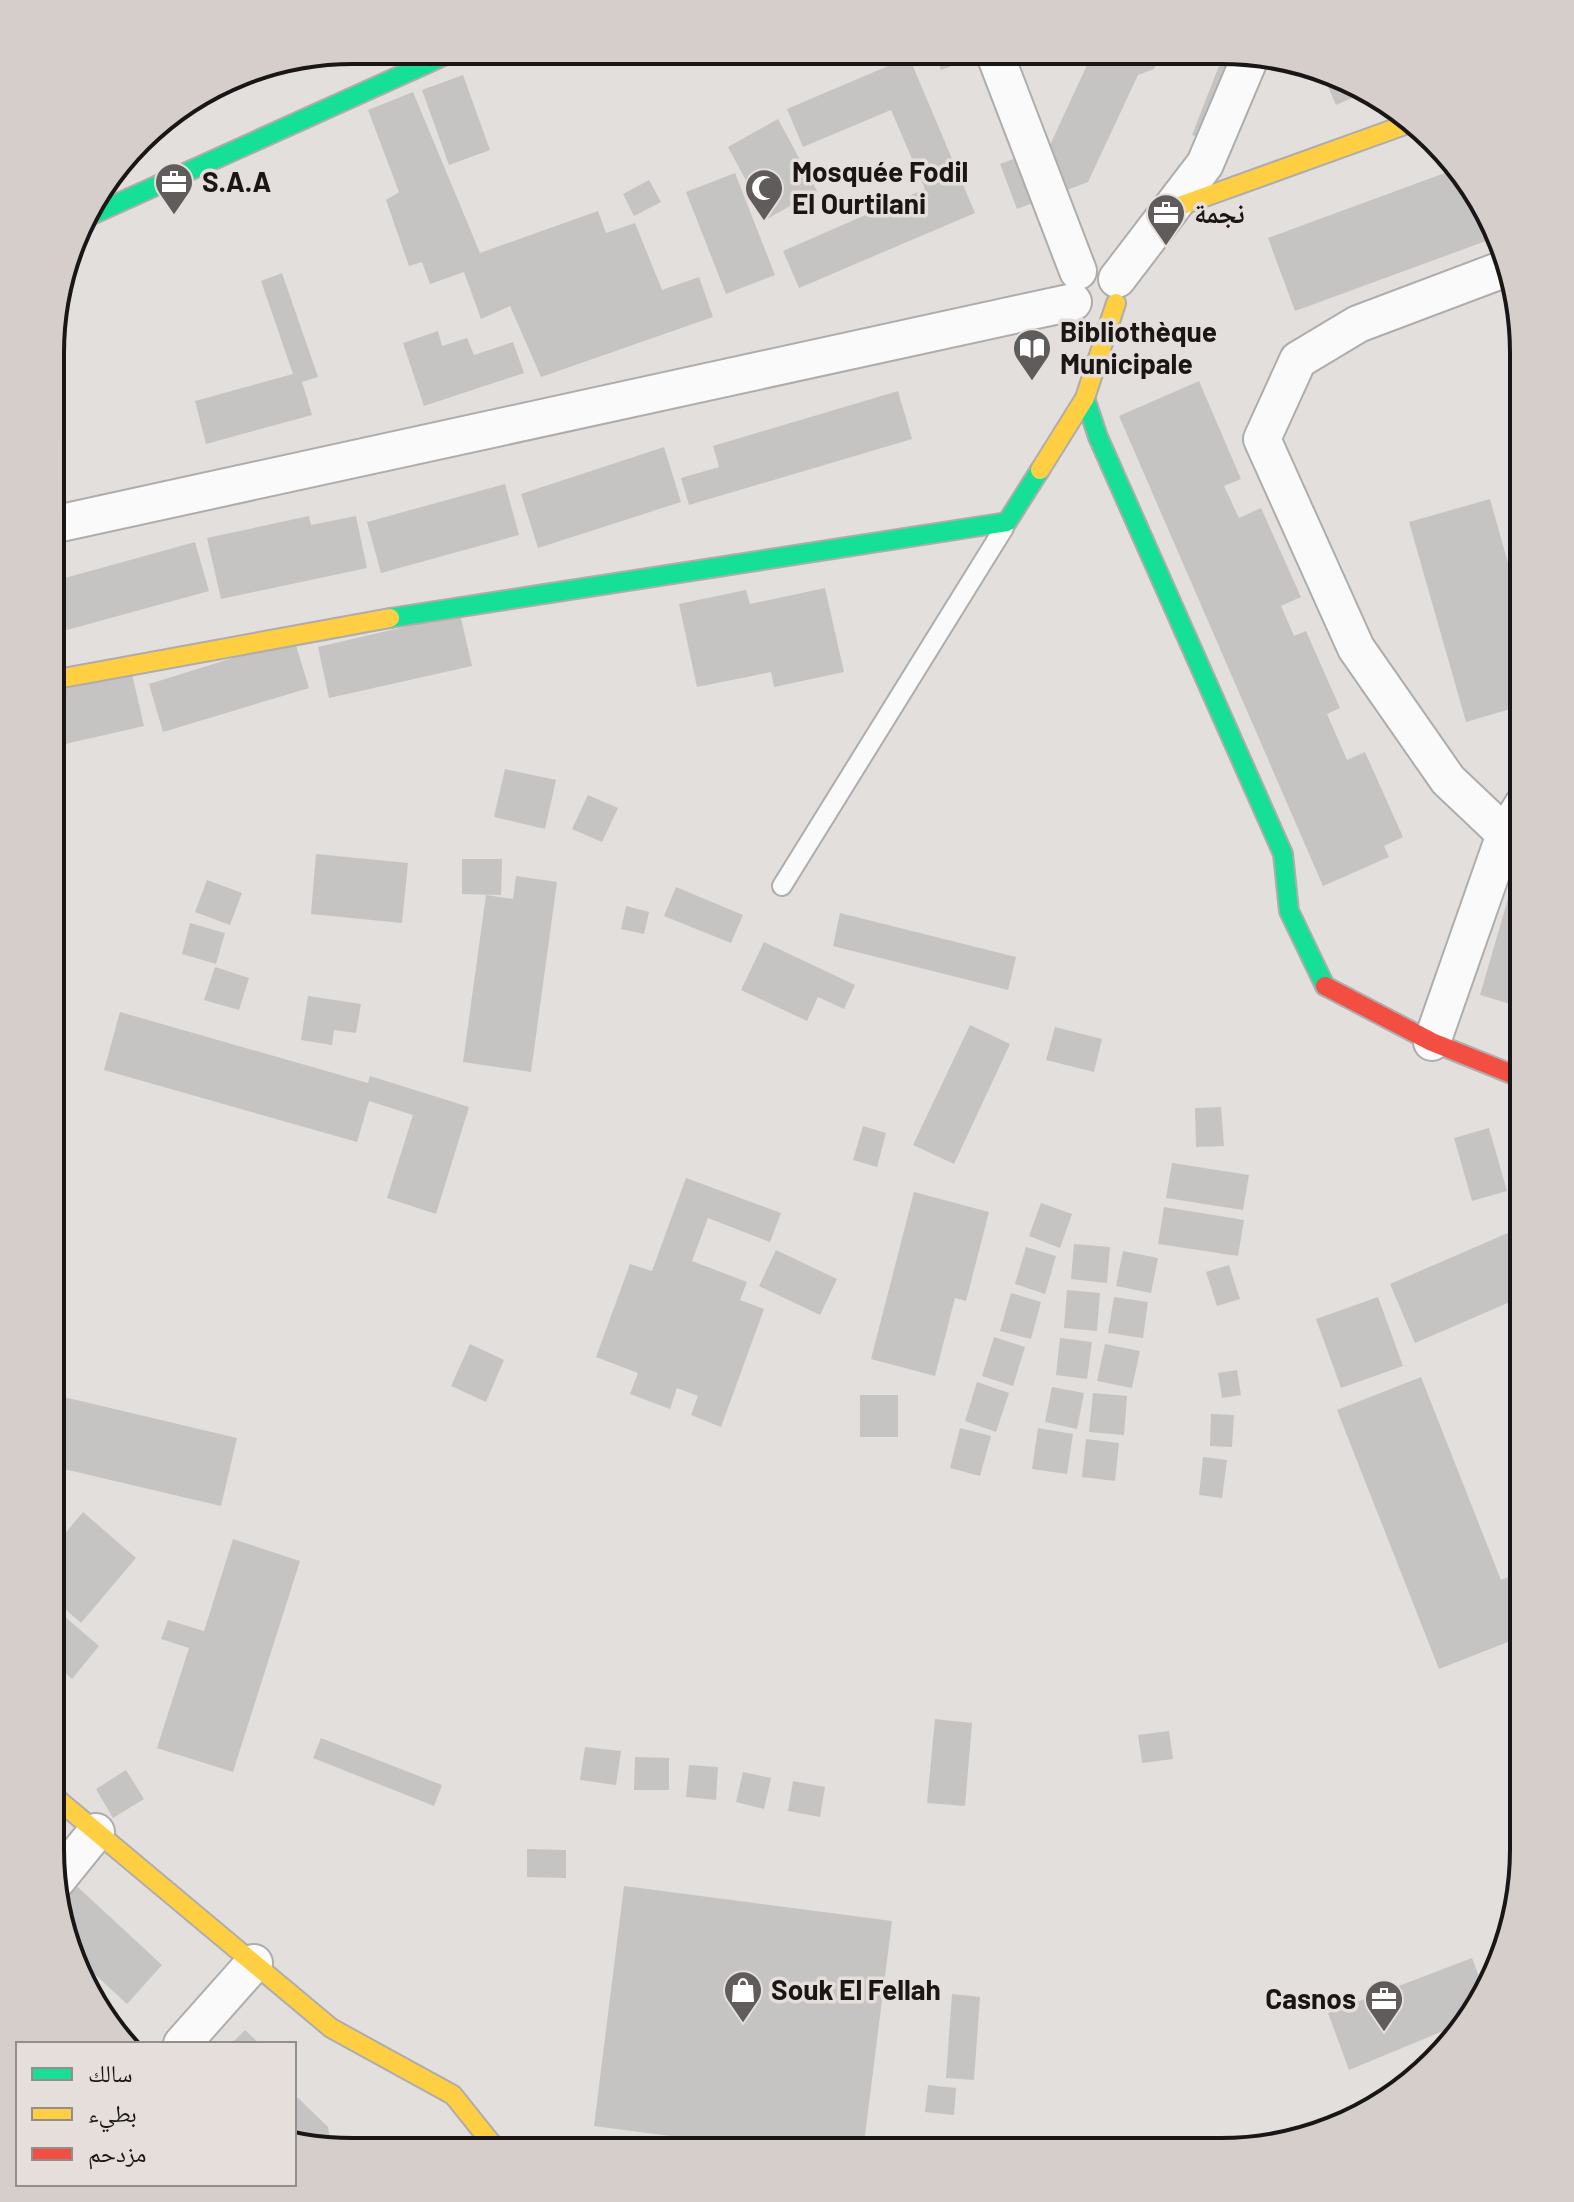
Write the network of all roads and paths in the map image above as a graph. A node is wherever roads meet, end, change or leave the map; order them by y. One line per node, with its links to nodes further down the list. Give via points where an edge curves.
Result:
1 (426, 64): 6 (street)
2 (998, 64): 8 (street)
3 (1247, 65): 5 (street, via 1205,164)
4 (1400, 127): 5 (street)
5 (1174, 208): 9 (street)
6 (102, 210)
7 (1498, 271): 15 (street, via 1358,324 1298,360 1262,439 1356,648 1448,780)
8 (1075, 287): 9 (street, via 1093,315 1110,311); 11 (street)
9 (1116, 291): 10 (street)
10 (1085, 398): 12 (street); 17 (street, via 1283,854 1289,911 1321,984)
11 (64, 522)
12 (1007, 522): 13 (street, via 475,603); 16 (lane)
13 (64, 678)
14 (1510, 826): 15 (street)
15 (1505, 834): 17 (street)
16 (782, 886)
17 (1432, 1042): 18 (street)
18 (1510, 1073)
19 (64, 1805): 20 (street)
20 (96, 1832): 21 (street); 22 (street)
21 (65, 1870)
22 (254, 1963): 23 (street); 24 (street, via 331,2028 453,2095)
23 (184, 2042)
24 (487, 2138)

